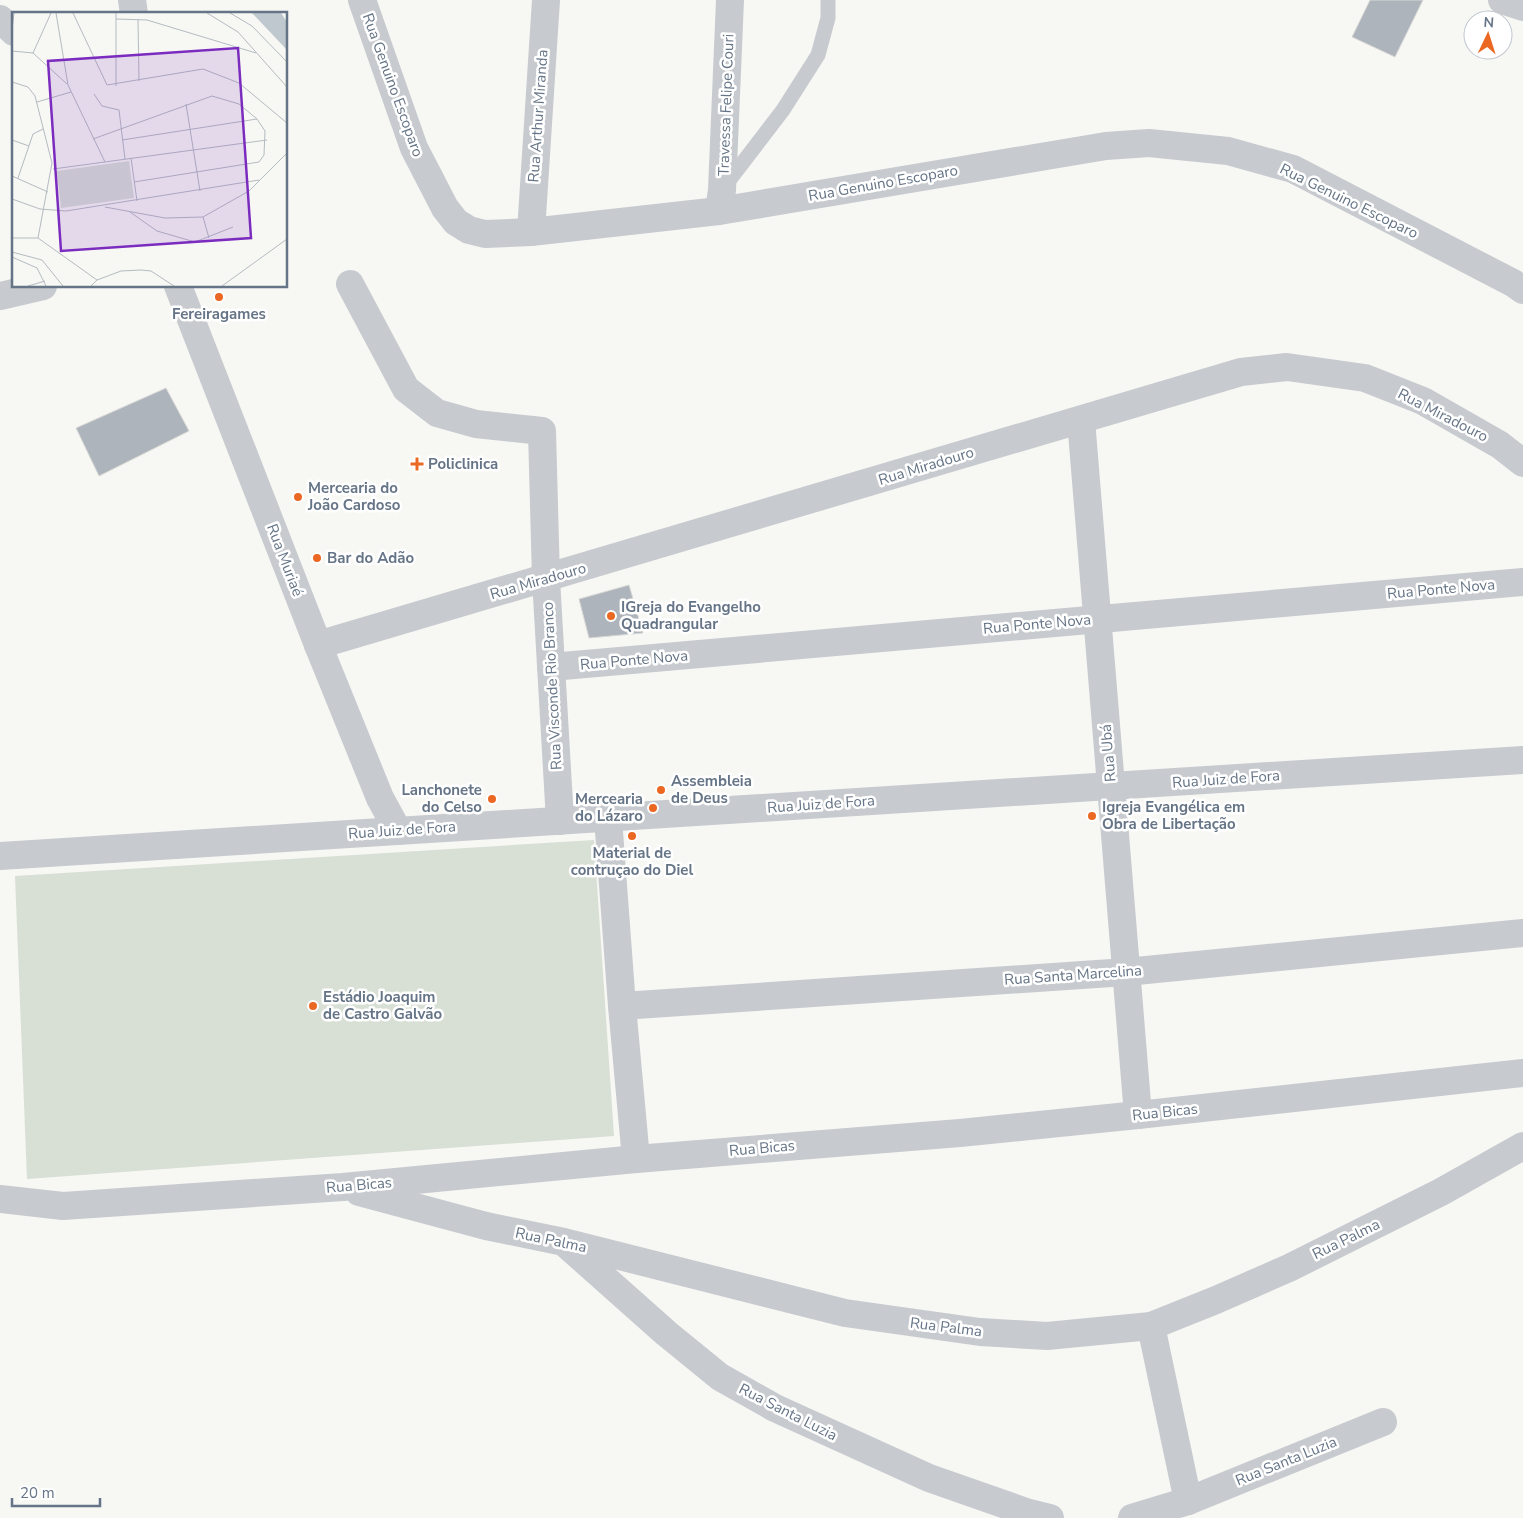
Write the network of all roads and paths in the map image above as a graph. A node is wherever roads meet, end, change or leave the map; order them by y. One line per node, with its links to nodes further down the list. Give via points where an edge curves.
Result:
1 (362, 0): 10 (street, Rua Genuino Escoparo, via 414,148 445,208 456,222 469,230 485,234)
2 (546, 0): 10 (street, Rua Arthur Miranda)
3 (730, 0): 9 (street, Travessa Felipe Couri)
4 (828, 0): 9 (lane, via 828,18 818,55)
5 (1502, 0): 6 (street)
6 (1523, 7)
7 (0, 19): 8 (street)
8 (12, 30)
9 (721, 200): 10 (street, Rua Genuino Escoparo); 14 (street, Rua Genuino Escoparo, via 1106,146 1149,143 1228,151 1293,170)
10 (531, 232)
11 (350, 284): 18 (street, Rua Visconde Rio Branco, via 406,390 437,413 476,424 542,431)
12 (34, 288): 15 (street)
13 (179, 288): 21 (street, Rua Muriaé)
14 (1523, 290)
15 (0, 296)
16 (1081, 420): 17 (street, Rua Miradouro, via 1242,372 1288,367 1365,378 1423,401 1500,445); 18 (street, Rua Miradouro); 20 (street, Rua Ubá)
17 (1523, 463)
18 (546, 579): 21 (street, Rua Miradouro); 22 (street, Rua Visconde Rio Branco)
19 (1523, 582): 20 (street, Rua Ponte Nova)
20 (1097, 619): 22 (street, Rua Ponte Nova); 24 (street, Rua Ubá)
21 (318, 645): 27 (street, Rua Muriaé, via 380,798)
22 (551, 667): 26 (street, Rua Visconde Rio Branco)
23 (1523, 760): 24 (street, Rua Juiz de Fora)
24 (1111, 786): 25 (street, Rua Juiz de Fora); 30 (street, Rua Ubá)
25 (608, 818): 26 (street, Rua Juiz de Fora); 31 (street)
26 (560, 821): 27 (street, Rua Juiz de Fora)
27 (398, 831): 28 (street, Rua Juiz de Fora)
28 (0, 856)
29 (1523, 934): 30 (street, Rua Santa Marcelina)
30 (1126, 972): 31 (street, Rua Santa Marcelina); 33 (street, Rua Ubá)
31 (622, 1006): 35 (street)
32 (1523, 1073): 33 (street, Rua Bicas)
33 (1138, 1115): 35 (street, Rua Bicas)
34 (1523, 1146): 39 (street, Rua Palma, via 1441,1192 1289,1268)
35 (636, 1158): 36 (street, Rua Bicas)
36 (343, 1187): 37 (street, Rua Bicas, via 63,1206); 38 (street, Rua Palma, via 486,1226)
37 (0, 1199)
38 (564, 1242): 39 (street, Rua Palma, via 845,1314 980,1332 1047,1336); 42 (street, Rua Santa Luzia, via 720,1377 767,1404 929,1478)
39 (1151, 1326): 41 (street)
40 (1383, 1422): 41 (street, Rua Santa Luzia)
41 (1188, 1501): 43 (street, Rua Santa Luzia)
42 (1050, 1518)
43 (1132, 1518)

